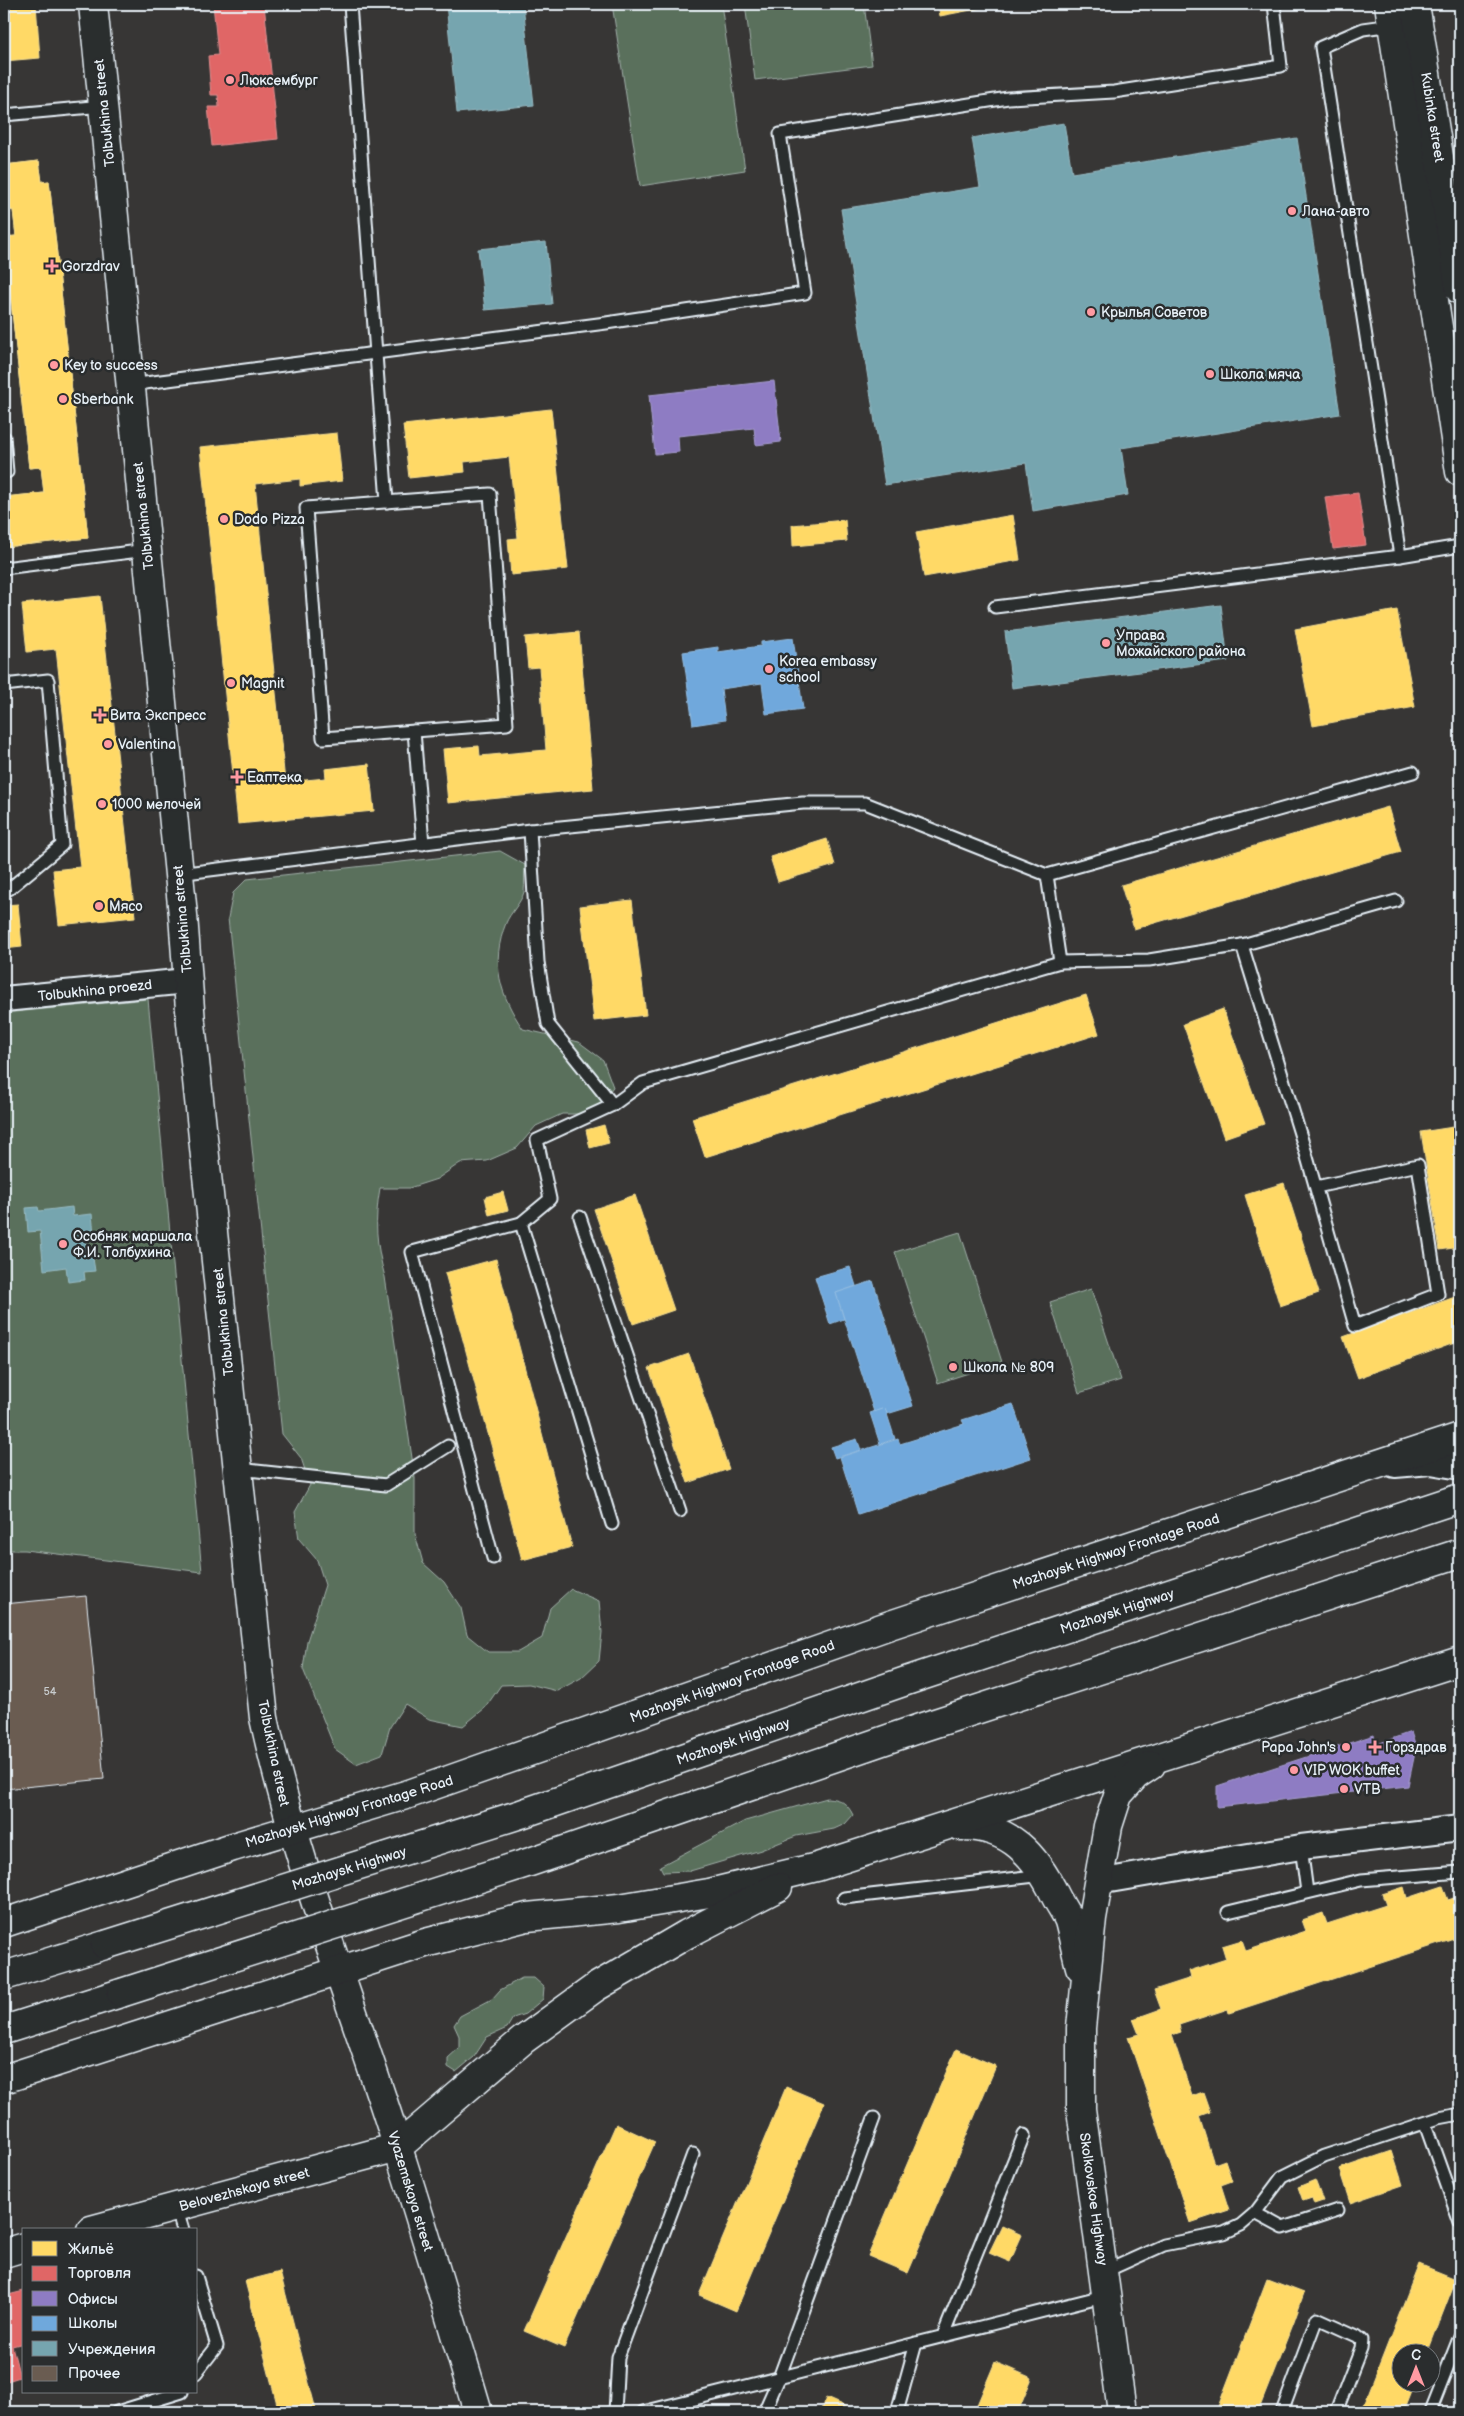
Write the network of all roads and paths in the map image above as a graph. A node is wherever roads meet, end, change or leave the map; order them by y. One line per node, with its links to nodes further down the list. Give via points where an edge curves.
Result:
1 (93, 4): 6 (main road, Tolbukhina street)
2 (350, 4): 9 (lane)
3 (1274, 4): 9 (lane, via 1281,66 1114,92 1008,98 780,134 805,293 606,323)
4 (1415, 4): 8 (main road, Kubinka street)
5 (1391, 14): 12 (main road); 17 (lane, via 1321,47)
6 (103, 106): 7 (lane); 10 (main road, Tolbukhina street)
7 (4, 115)
8 (1460, 290)
9 (376, 352): 10 (lane); 14 (lane)
10 (130, 385): 16 (main road, Tolbukhina street)
11 (4, 437): 13 (lane, via 7,472)
12 (1460, 472)
13 (4, 473)
14 (387, 502): 21 (lane, via 306,508 323,738); 21 (lane, via 490,494 507,724)
15 (1460, 546): 17 (lane)
16 (147, 550): 18 (lane); 25 (main road, Tolbukhina street)
17 (1400, 556): 19 (lane)
18 (4, 568)
19 (995, 607)
20 (4, 685): 27 (lane, via 48,680 62,845 9,889)
21 (414, 731): 24 (lane)
22 (1413, 772): 26 (lane)
23 (530, 830): 24 (lane); 26 (lane, via 803,803 865,803); 33 (lane, via 538,962 548,1024)
24 (423, 844): 25 (lane)
25 (178, 874): 31 (main road, Tolbukhina street)
26 (1047, 874): 30 (lane)
27 (4, 889)
28 (1396, 901): 29 (lane)
29 (1242, 945): 30 (lane, via 1149,960); 34 (lane)
30 (1060, 962): 33 (lane, via 643,1083)
31 (187, 981): 32 (street, Tolbukhina proezd); 41 (main road, Tolbukhina street)
32 (4, 999)
33 (613, 1105): 36 (lane, via 538,1140 550,1199)
34 (1316, 1188): 34 (lane, via 1354,1326 1438,1294 1418,1165)
35 (580, 1218): 43 (lane)
36 (521, 1223): 44 (lane); 46 (lane, via 412,1252)
37 (1460, 1437): 39 (main road, Mozhaysk Highway Frontage Road)
38 (448, 1446): 41 (lane, via 386,1485)
39 (1374, 1467): 40 (street, via 1431,1462); 53 (main road, Mozhaysk Highway Frontage Road, via 890,1625 419,1791)
40 (1460, 1467)
41 (239, 1469): 53 (main road, Tolbukhina street, via 264,1718)
42 (1460, 1498): 64 (main road, Mozhaysk Highway, bridge, via 909,1680 520,1814)
43 (680, 1511)
44 (612, 1524)
45 (1460, 1553): 66 (main road, bridge, via 923,1727 530,1862)
46 (494, 1558)
47 (1460, 1649): 49 (street)
48 (1460, 1661): 49 (main road)
49 (1425, 1672): 50 (main road)
50 (1164, 1756): 51 (main road); 58 (main road, Skolkovskoe Highway, via 1136,1775 1118,1795 1108,1826)
51 (950, 1826): 55 (main road); 57 (main road, Skolkovskoe Highway, via 969,1825 995,1830 1016,1841)
52 (1460, 1828): 54 (street)
53 (292, 1831): 62 (main road, Mozhaysk Highway Frontage Road); 63 (main road, Tolbukhina street)
54 (1301, 1848): 58 (street); 59 (lane)
55 (817, 1867): 63 (main road, via 700,1894 619,1908 527,1917 425,1943); 72 (main road, via 687,1934 596,1987 523,2040)
56 (1460, 1872): 59 (lane, via 1361,1880)
57 (1045, 1875): 60 (lane); 65 (main road, Skolkovskoe Highway, via 1068,1920)
58 (1098, 1882): 65 (main road, Skolkovskoe Highway)
59 (1307, 1892): 61 (lane)
60 (844, 1898)
61 (1228, 1912)
62 (4, 1923)
63 (337, 1971): 67 (main road); 72 (main road, Vyazemskaya street)
64 (4, 1976)
65 (1084, 1985): 82 (main road, Skolkovskoe Highway, via 1081,2109)
66 (4, 2030)
67 (4, 2079)
68 (1460, 2114): 70 (lane)
69 (874, 2118): 87 (lane)
70 (1424, 2124): 75 (lane, via 1324,2156 1282,2177); 77 (lane)
71 (1024, 2135): 83 (lane)
72 (398, 2147): 76 (main road, Belovezhskaya street); 90 (main road, Vyazemskaya street)
73 (693, 2154): 91 (lane, via 618,2357)
74 (1338, 2210): 75 (lane, via 1283,2228)
75 (1255, 2213): 82 (lane, via 1224,2233 1164,2245)
76 (179, 2218): 78 (main road, Belovezhskaya street)
77 (1460, 2222)
78 (106, 2228)
79 (22, 2248): 80 (main road)
80 (4, 2253)
81 (198, 2283): 86 (lane, via 216,2346)
82 (1105, 2284): 83 (lane); 95 (main road, Skolkovskoe Highway)
83 (944, 2336): 85 (lane)
84 (1460, 2336): 98 (lane)
85 (916, 2343): 87 (lane); 94 (lane)
86 (198, 2370)
87 (779, 2378): 92 (lane); 93 (lane)
88 (176, 2394): 89 (lane)
89 (117, 2412)
90 (478, 2412)
91 (615, 2412)
92 (643, 2412)
93 (764, 2412)
94 (897, 2412)
95 (1122, 2412)
96 (1282, 2412): 97 (lane, via 1317,2318 1362,2340)
97 (1336, 2412)
98 (1430, 2412)

